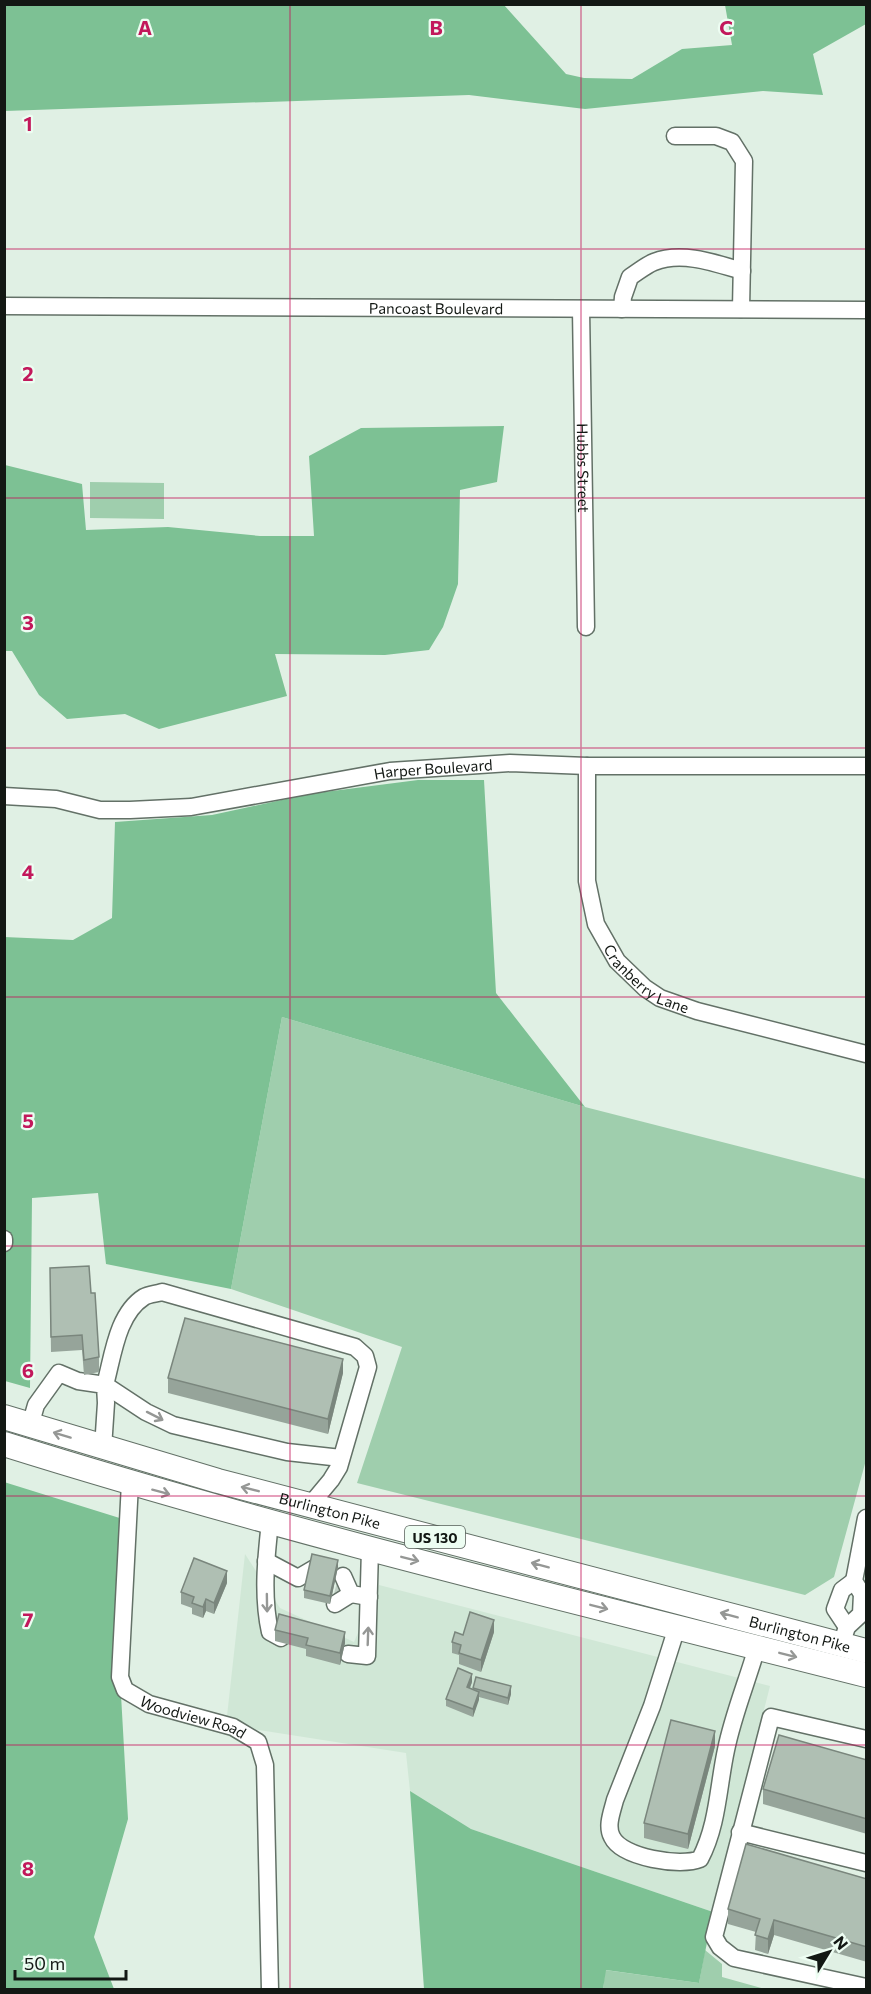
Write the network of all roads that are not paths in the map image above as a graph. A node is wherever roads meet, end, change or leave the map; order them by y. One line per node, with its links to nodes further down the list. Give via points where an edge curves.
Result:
1 (675, 136): 2 (street, via 716,136 732,142 744,161)
2 (742, 271): 5 (street, via 682,257 655,262 630,276); 6 (street)
3 (4, 306): 4 (street, Pancoast Boulevard)
4 (581, 309): 5 (street, Pancoast Boulevard); 8 (street, Hubbs Street)
5 (622, 309): 6 (street, Pancoast Boulevard)
6 (741, 309): 7 (street, Pancoast Boulevard)
7 (867, 310)
8 (586, 627)
9 (587, 766): 10 (street, Harper Boulevard); 11 (street, Harper Boulevard, via 510,764 390,771 191,807 100,810 56,799); 12 (street, Cranberry Lane, via 587,881 596,924 617,961 660,998)
10 (867, 766)
11 (4, 796)
12 (867, 1054)
13 (105, 1385): 15 (street, via 58,1373 36,1405); 17 (street); 18 (street, one-way to 18, via 173,1425 287,1452); 18 (street, via 121,1328 133,1306 146,1295 162,1292 355,1347 365,1356 368,1367)
14 (4, 1417): 15 (highway, Burlington Pike / US 130)
15 (30, 1426): 17 (highway, Burlington Pike / US 130, one-way to 15)
16 (4, 1444): 19 (highway, Burlington Pike / US 130)
17 (103, 1448): 20 (highway, Burlington Pike / US 130, one-way to 17)
18 (341, 1458): 20 (street, via 331,1480)
19 (130, 1483): 22 (highway, Burlington Pike / US 130, one-way to 22); 39 (street, Woodview Road, via 120,1677 125,1690 149,1704 233,1727 258,1742 265,1765)
20 (311, 1504): 29 (highway, Burlington Pike / US 130, one-way to 20)
21 (867, 1518): 29 (street, via 854,1581 842,1590 835,1609)
22 (270, 1522): 23 (highway, Burlington Pike / US 130); 24 (street)
23 (370, 1549): 27 (street); 28 (highway, Burlington Pike / US 130, one-way to 28)
24 (266, 1561): 25 (street); 30 (street, one-way to 30, via 267,1617 270,1632)
25 (308, 1581)
26 (342, 1591): 27 (street)
27 (369, 1597): 33 (street, one-way to 27, via 367,1656)
28 (677, 1627): 31 (highway, Burlington Pike / US 130); 31 (street, via 609,1821 611,1836 618,1846 673,1863 700,1859 711,1833 726,1750)
29 (844, 1635): 32 (highway, Burlington Pike / US 130)
30 (281, 1638)
31 (757, 1647): 34 (highway, Burlington Pike / US 130, one-way to 34)
32 (867, 1651)
33 (348, 1654)
34 (867, 1675)
35 (867, 1739): 36 (street, via 771,1717)
36 (740, 1832): 37 (street); 38 (street, via 714,1937 720,1947 734,1958)
37 (867, 1863)
38 (867, 1987)
39 (270, 1989)

